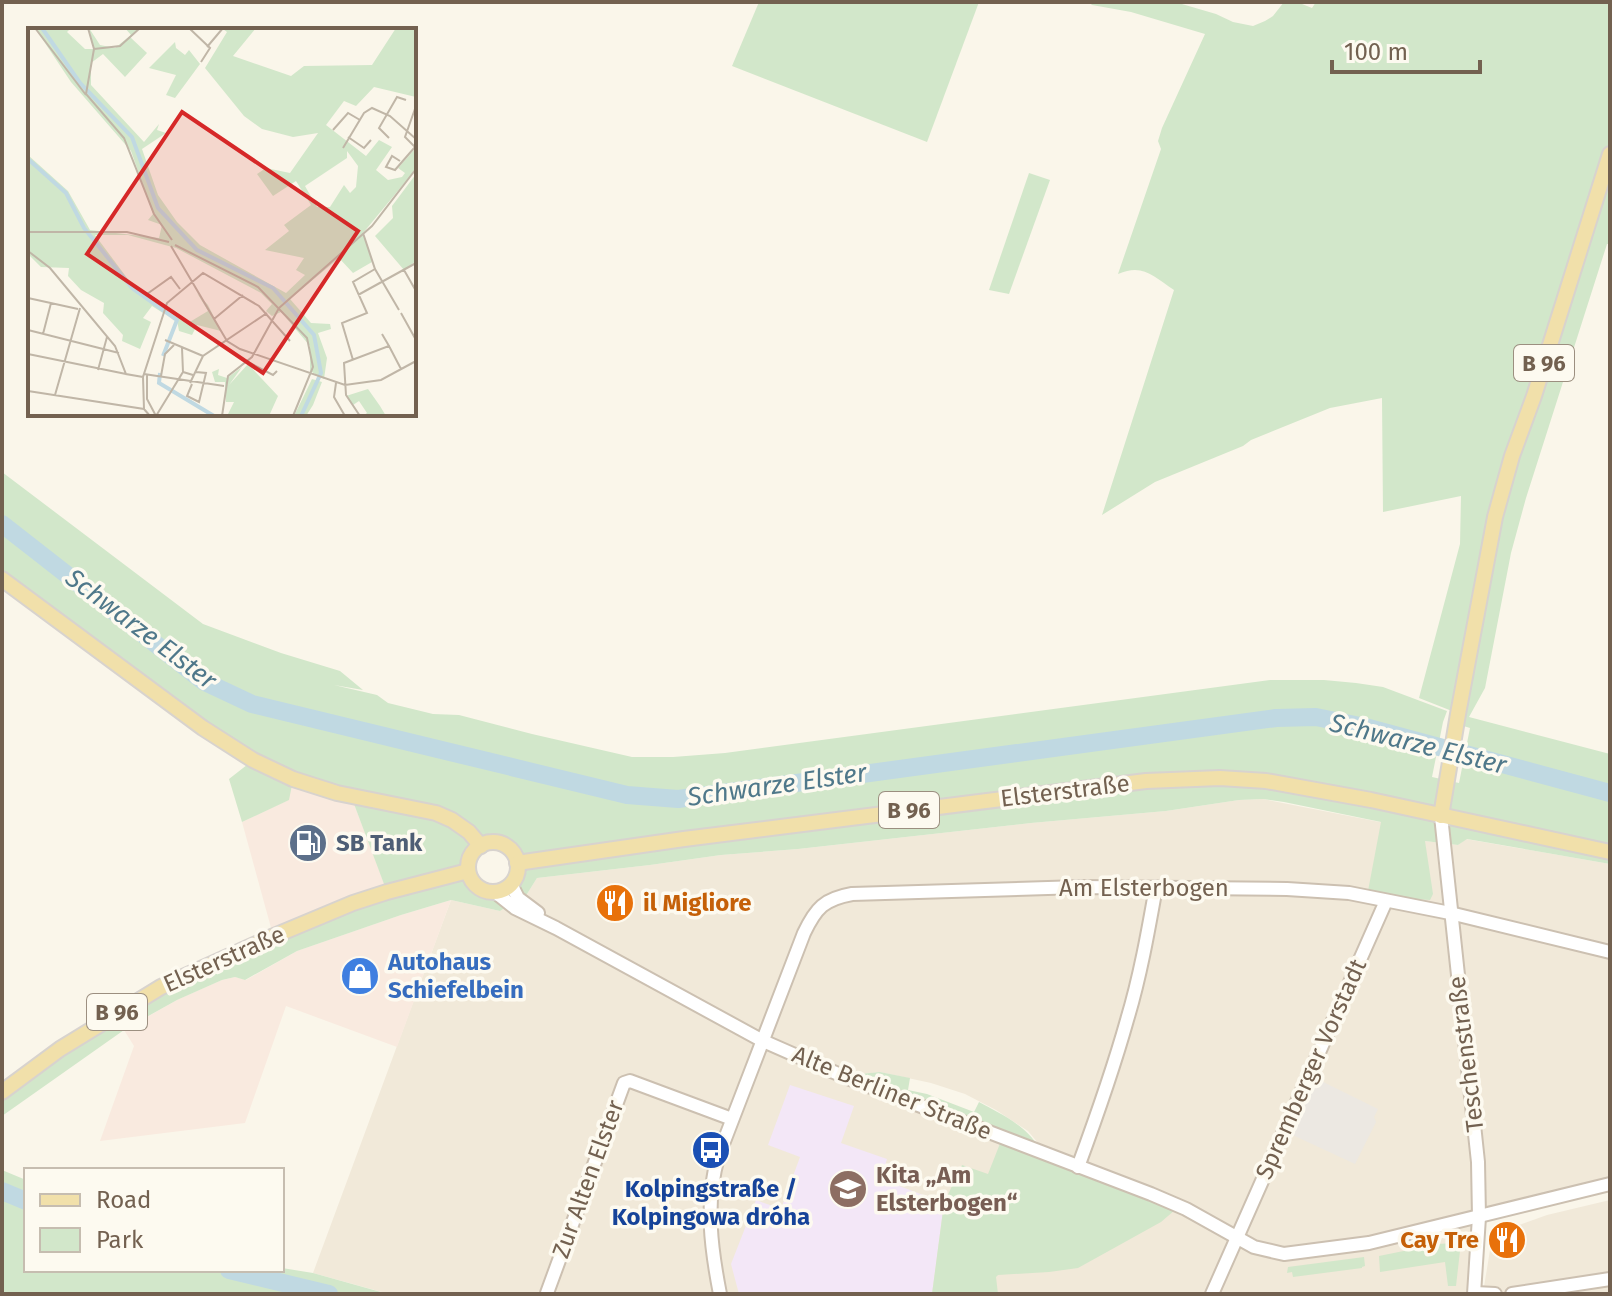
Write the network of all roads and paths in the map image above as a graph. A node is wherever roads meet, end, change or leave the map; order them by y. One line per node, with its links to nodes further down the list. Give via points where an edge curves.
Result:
1 (1610, 154): 3 (main road, B 96, via 1495,517)
2 (2, 579): 4 (main road, via 253,760 337,793 436,813 469,832)
3 (1441, 816): 5 (main road, Elsterstraße); 6 (main road, Elsterstraße / B 96, via 1266,781 1184,778); 12 (street, Teschenstraße)
4 (481, 846): 6 (main road, via 501,844); 7 (main road, via 471,856)
5 (1610, 852)
6 (517, 863): 8 (main road)
7 (468, 871): 10 (main road, via 481,889); 16 (main road, Elsterstraße / B 96, via 353,903 161,987 70,1042)
8 (511, 884): 10 (main road); 13 (street, Alte Berliner Straße, via 523,903)
9 (1156, 887): 11 (street, Am Elsterbogen, via 1287,889); 15 (street, Am Elsterbogen, via 837,897 822,905 809,922); 18 (street, via 1127,1020)
10 (495, 892): 13 (street, Alte Berliner Straße)
11 (1386, 901): 12 (street, Am Elsterbogen); 21 (street, Spremberger Vorstadt)
12 (1450, 913): 14 (street, Am Elsterbogen); 20 (street, Teschenstraße, via 1474,1114)
13 (556, 928): 15 (street, Alte Berliner Straße)
14 (1610, 952)
15 (763, 1041): 17 (street, Am Elsterbogen); 18 (street, Alte Berliner Straße)
16 (2, 1092)
17 (732, 1119): 23 (street, Zur Alten Elster, via 624,1083); 25 (street, Am Elsterbogen, via 718,1157 709,1219)
18 (1078, 1167): 21 (street, Alte Berliner Straße, via 1172,1203)
19 (1610, 1184): 20 (street, Alte Berliner Straße)
20 (1479, 1217): 21 (street, Alte Berliner Straße, via 1369,1243 1284,1254); 24 (street, Teschenstraße)
21 (1236, 1238): 26 (street, Spremberger Vorstadt)
22 (1610, 1279): 28 (street)
23 (547, 1293)
24 (1474, 1293): 27 (street)
25 (720, 1294)
26 (1212, 1294)
27 (1495, 1294)
28 (1512, 1294)

